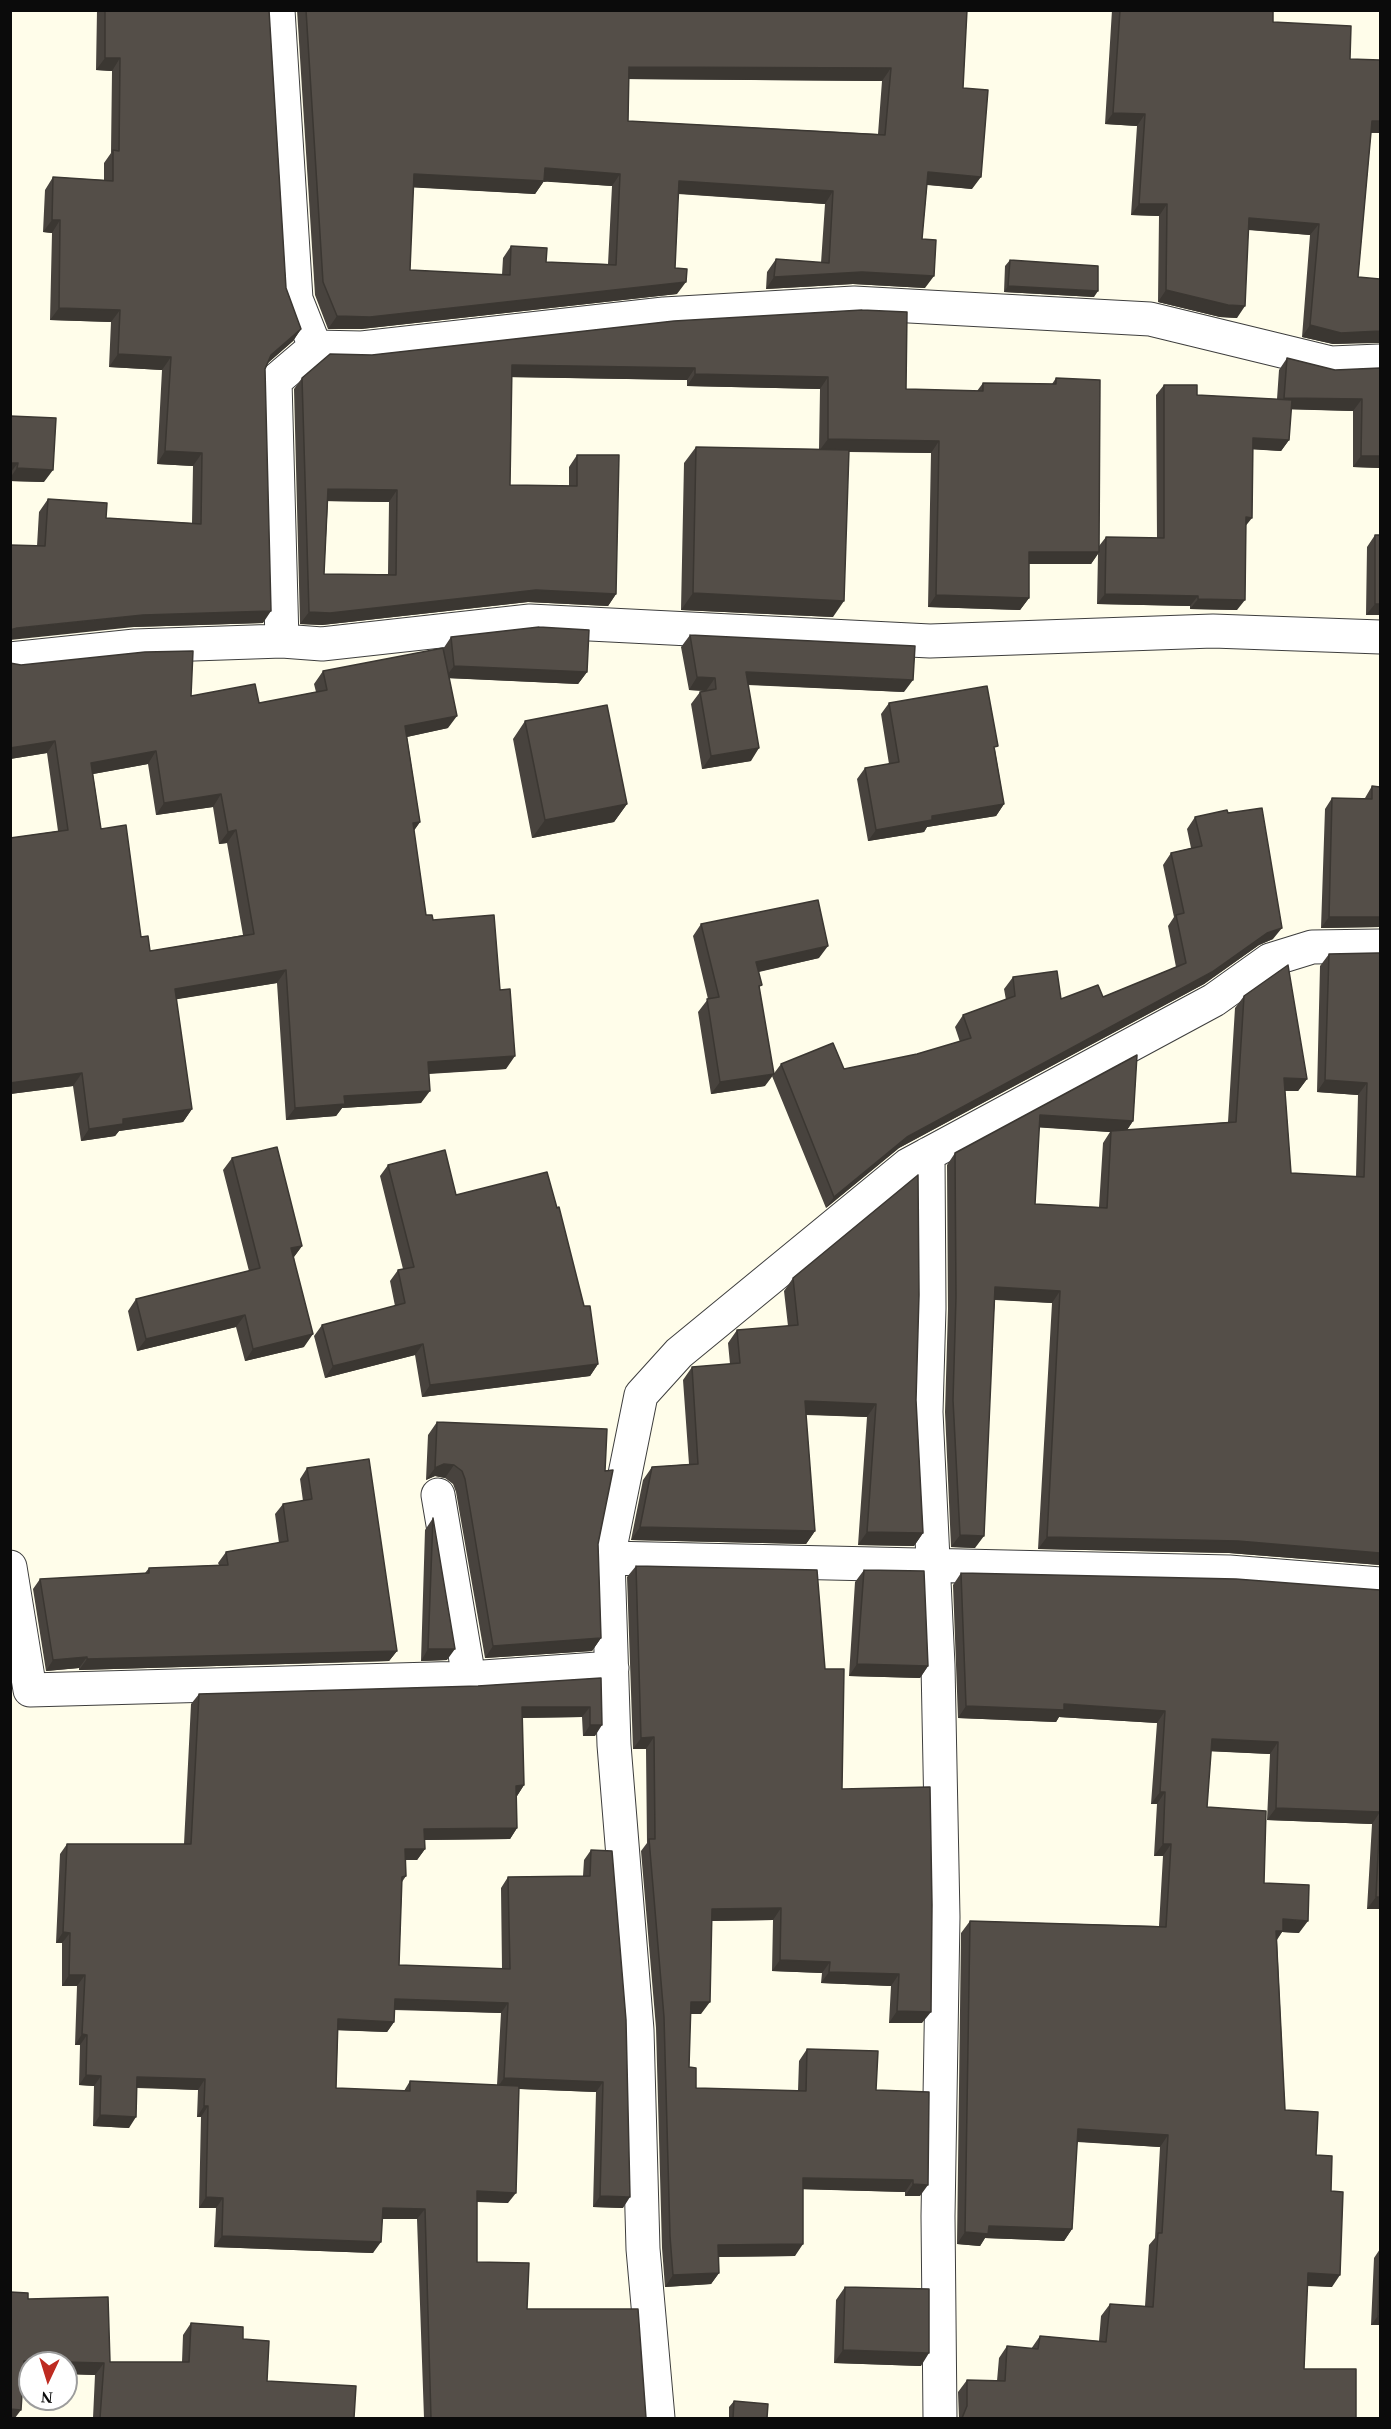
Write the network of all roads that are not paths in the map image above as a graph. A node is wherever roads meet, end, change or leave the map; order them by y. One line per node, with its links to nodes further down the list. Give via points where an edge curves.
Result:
1 (278, 10): 2 (street, via 296,298)
2 (315, 347): 3 (street, via 362,348 663,314 854,303 1150,320 1330,363); 5 (street, via 275,381)
3 (1380, 361)
4 (1380, 637): 5 (street, via 1213,631 930,641 530,621 322,644)
5 (282, 641): 6 (street, via 135,646)
6 (10, 659)
7 (1380, 946): 8 (street, via 1312,946 1270,960 1214,1000)
8 (928, 1154): 10 (street, via 908,1165 680,1353 642,1395); 12 (street, via 926,1412)
9 (438, 1495): 15 (street)
10 (608, 1558): 12 (street); 14 (street)
11 (10, 1565): 16 (street)
12 (933, 1565): 13 (street, via 1229,1572); 18 (street, via 943,1917 938,2216)
13 (1380, 1584)
14 (612, 1668): 15 (street); 17 (street, via 614,1745 637,2030 643,2249)
15 (469, 1678): 16 (street)
16 (20, 1690)
17 (658, 2418)
18 (940, 2418)

